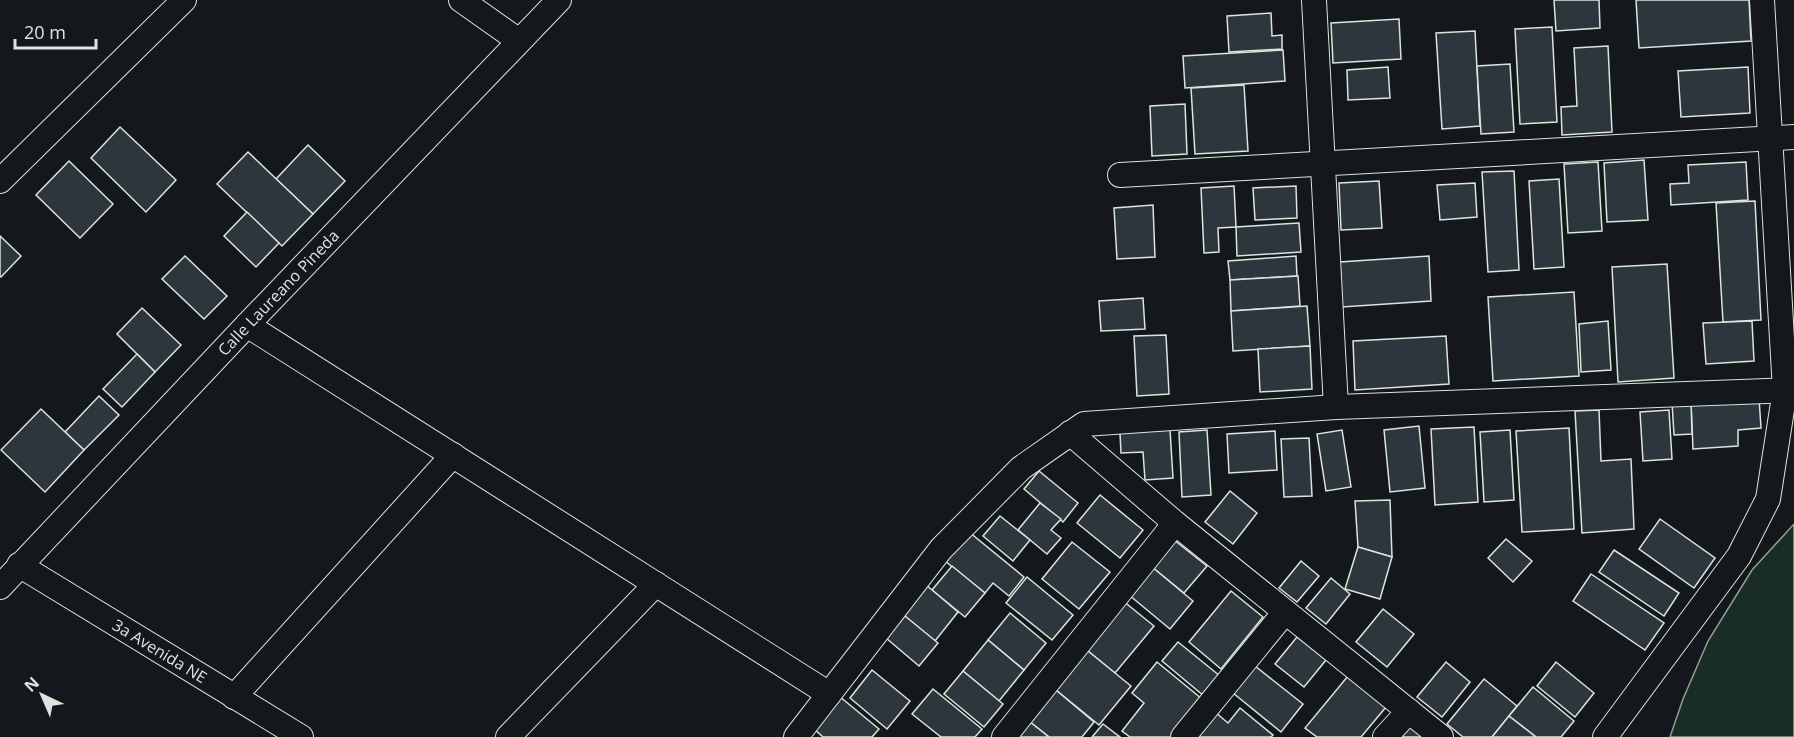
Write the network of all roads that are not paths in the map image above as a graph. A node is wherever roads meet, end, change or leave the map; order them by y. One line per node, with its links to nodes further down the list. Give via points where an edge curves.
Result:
1 (184, 0): 11 (street)
2 (461, 0): 6 (street)
3 (559, 0): 6 (street, Calle Laureano Pineda)
4 (1314, 0): 9 (street)
5 (1762, 0): 8 (street)
6 (519, 41): 12 (street, Calle Laureano Pineda)
7 (1794, 137): 8 (street)
8 (1770, 138): 9 (street); 13 (street)
9 (1323, 163): 10 (street); 14 (street)
10 (1120, 175)
11 (0, 181)
12 (247, 325): 16 (street); 18 (street, Calle Laureano Pineda)
13 (1790, 390): 14 (street); 32 (street, via 1768,499 1739,556)
14 (1336, 407): 15 (street, via 1084,424)
15 (1070, 433): 17 (street); 22 (street, via 1021,468 941,549)
16 (453, 455): 19 (street); 23 (street)
17 (1175, 523): 21 (street); 28 (street)
18 (20, 565): 20 (street, Calle Laureano Pineda); 23 (street, 3a Avenida NE)
19 (656, 584): 22 (street); 26 (street)
20 (0, 587)
21 (1285, 612): 24 (street); 29 (street)
22 (829, 694): 27 (street)
23 (234, 697): 25 (street, 3a Avenida NE)
24 (1409, 711): 30 (street); 31 (street)
25 (301, 737)
26 (508, 737)
27 (796, 737)
28 (1004, 737)
29 (1183, 737)
30 (1385, 737)
31 (1441, 737)
32 (1605, 737)

